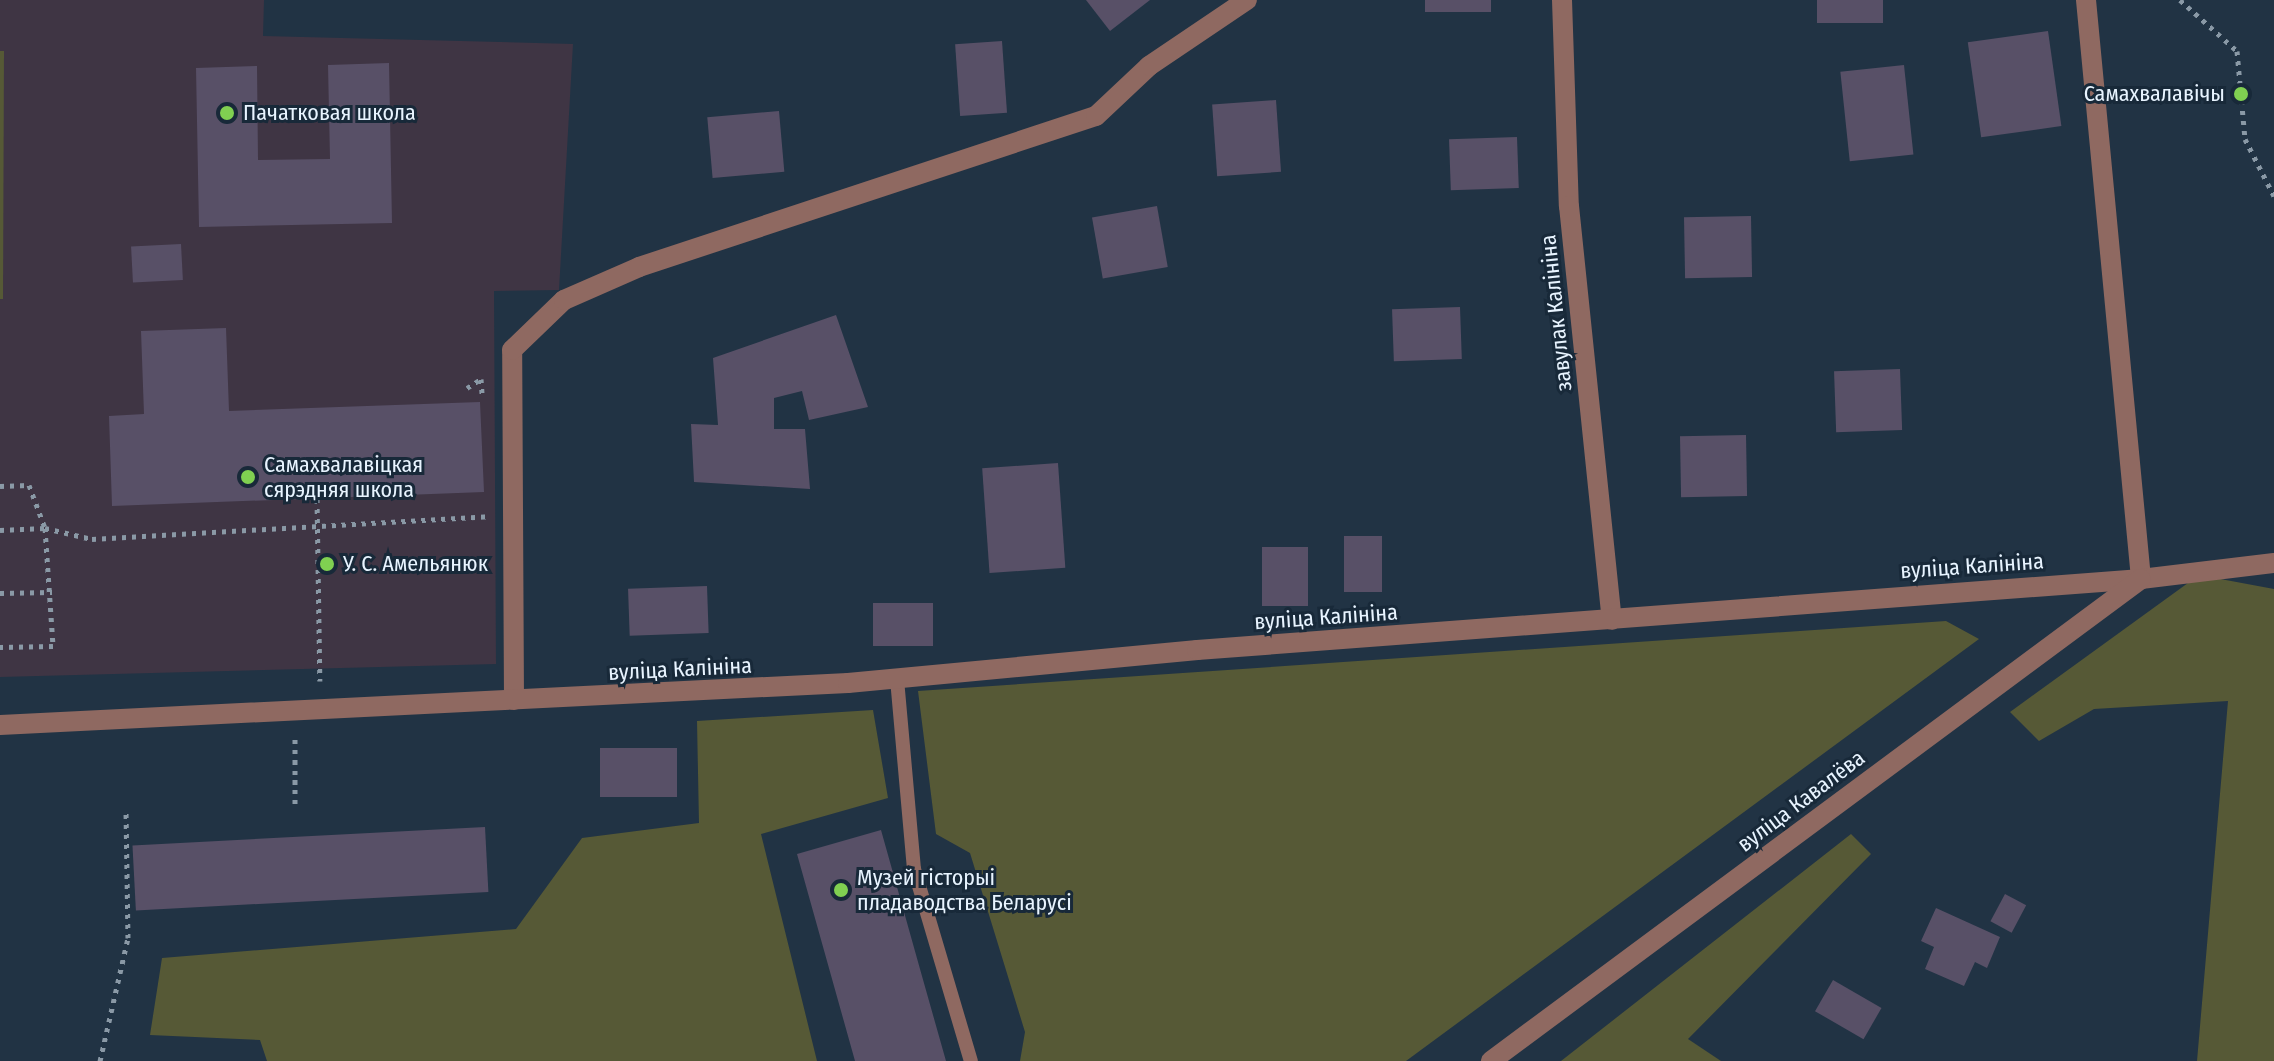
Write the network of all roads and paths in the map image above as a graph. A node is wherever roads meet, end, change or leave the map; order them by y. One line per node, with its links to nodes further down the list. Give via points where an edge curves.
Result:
1 (1247, 0): 22 (street, via 1149,66 1096,116 639,267 564,300 512,350)
2 (1562, 0): 18 (street, завулак Калініна, via 1569,206)
3 (2086, 0): 15 (street)
4 (2180, 0): 5 (path, via 2237,51 2245,139)
5 (2274, 196)
6 (467, 388): 7 (path, via 481,379)
7 (483, 410)
8 (0, 486): 11 (path, via 29,485)
9 (317, 499): 12 (path)
10 (488, 501): 12 (path, via 488,517)
11 (45, 528): 12 (path, via 92,539); 13 (path); 16 (path)
12 (317, 529): 21 (path)
13 (0, 530)
14 (2274, 563): 15 (street, вуліца Калініна)
15 (2141, 579): 18 (street, вуліца Калініна); 29 (street, вуліца Кавалёва)
16 (52, 592): 17 (path); 19 (path, via 53,646)
17 (0, 593)
18 (1612, 620): 20 (street, вуліца Калініна)
19 (0, 647)
20 (897, 679): 22 (street, вуліца Калініна); 28 (lane, via 914,869)
21 (321, 686)
22 (514, 700): 23 (street, вуліца Калініна)
23 (296, 709): 24 (street, вуліца Калініна); 25 (path)
24 (0, 725)
25 (295, 804)
26 (126, 811): 27 (path, via 128,938)
27 (100, 1061)
28 (971, 1061)
29 (1491, 1061)

